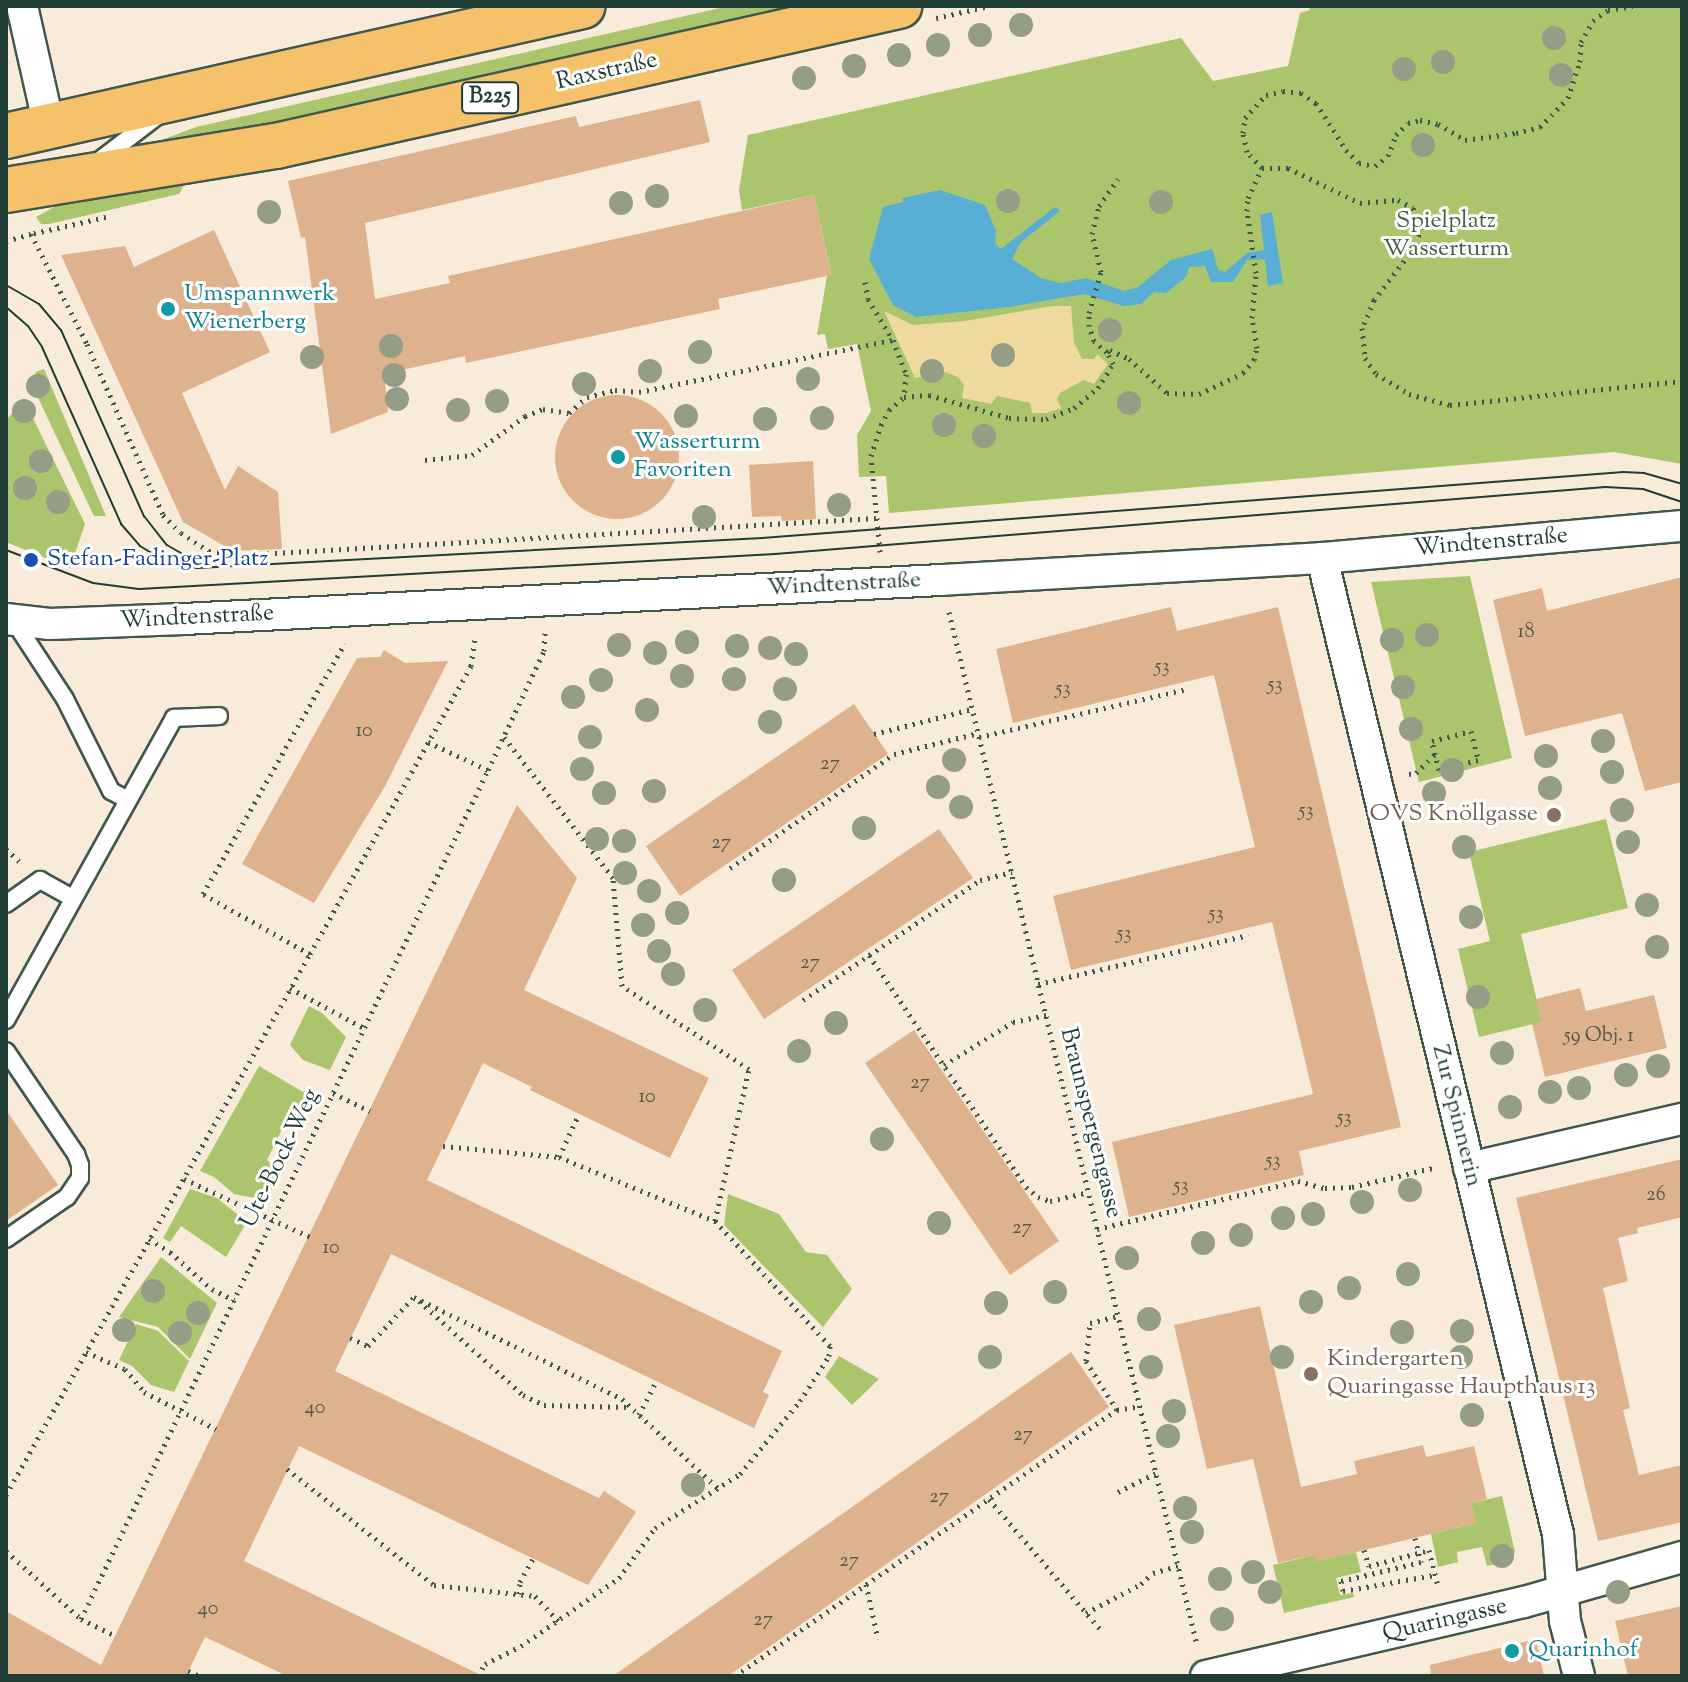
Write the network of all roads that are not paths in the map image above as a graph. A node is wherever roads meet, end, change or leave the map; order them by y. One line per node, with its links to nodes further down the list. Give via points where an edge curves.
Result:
1 (22, 6): 5 (street)
2 (583, 6): 4 (main road, Raxstraße)
3 (899, 6): 7 (main road, Raxstraße / B225, via 276,146)
4 (183, 97): 5 (main road, Raxstraße); 7 (lane, Raxstraße)
5 (49, 126): 6 (main road, Raxstraße)
6 (6, 136)
7 (79, 176): 8 (main road, Raxstraße / B225)
8 (6, 190)
9 (1682, 526): 10 (street, Windtenstraße)
10 (1322, 558): 11 (street, Windtenstraße, via 184,619 50,624); 19 (street, Zur Spinnerin)
11 (10, 620): 13 (lane, via 65,699 111,791)
12 (219, 716): 13 (lane, via 174,718)
13 (128, 800): 14 (lane)
14 (73, 898): 15 (lane, via 40,880); 16 (lane)
15 (6, 904)
16 (6, 1020)
17 (6, 1051): 20 (lane, via 80,1165 80,1178 67,1197)
18 (1682, 1119): 19 (street)
19 (1469, 1168): 22 (street, Zur Spinnerin, via 1558,1534)
20 (6, 1239)
21 (1682, 1557): 22 (street, Quaringasse)
22 (1563, 1591): 23 (street, Quaringasse); 24 (street, Zur Spinnerin)
23 (1201, 1665)
24 (1579, 1676)

